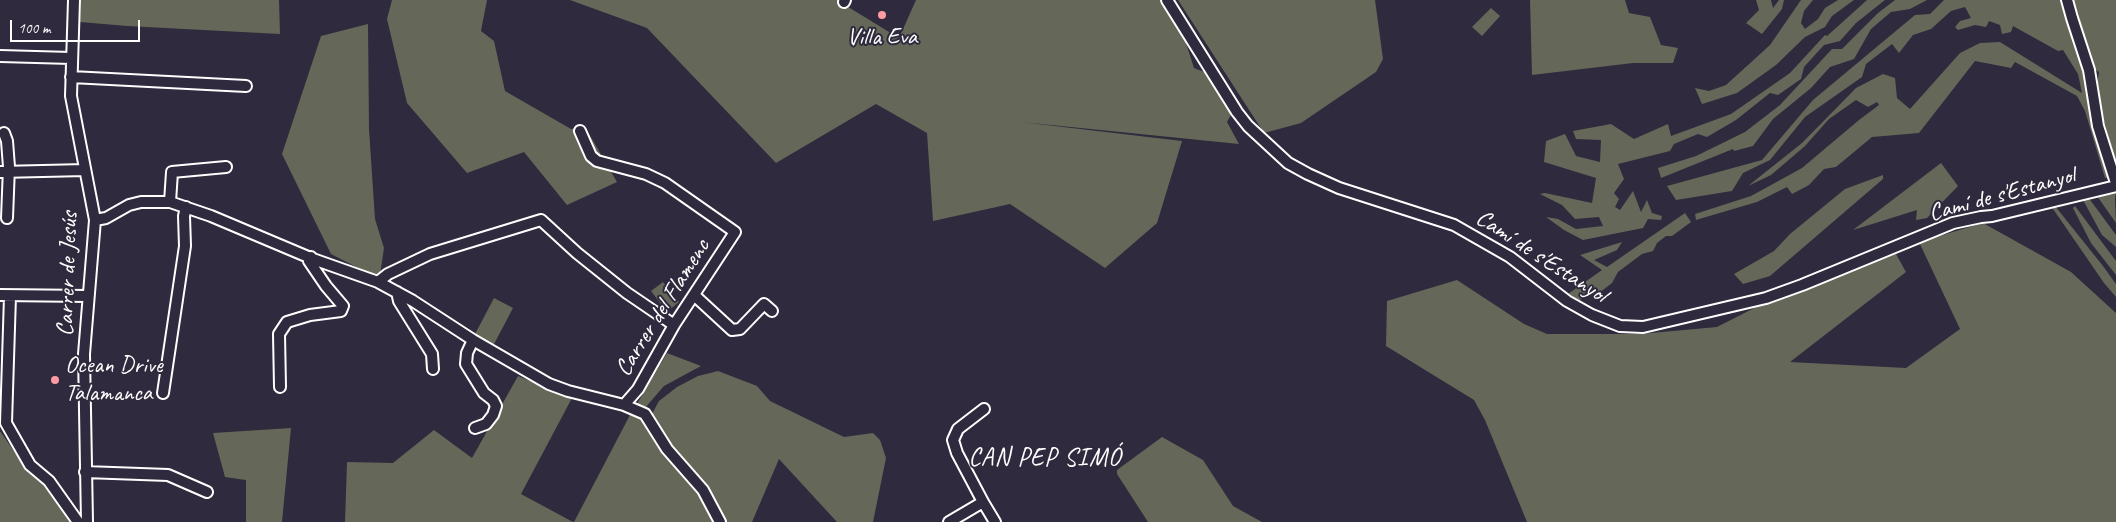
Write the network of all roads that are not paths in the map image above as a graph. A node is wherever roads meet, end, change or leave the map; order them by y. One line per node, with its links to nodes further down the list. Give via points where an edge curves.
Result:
1 (74, 0): 5 (street, Carrer de Jesús)
2 (1168, 0): 13 (street, Camí de s'Estanyol, via 1237,112 1288,163 1339,188 1454,225 1510,257 1567,301 1620,326 1643,327 1766,298 1953,223)
3 (2068, 0): 13 (street, via 2089,70 2098,126)
4 (0, 56): 5 (street)
5 (71, 58): 6 (street, Carrer de Jesús)
6 (71, 77): 7 (street); 11 (street, Carrer de Jesús, via 71,96)
7 (246, 86)
8 (580, 131): 21 (street, Carrer del Flamenc, via 591,156 597,160 665,183 735,232)
9 (4, 133): 12 (street, via 7,140)
10 (226, 167): 14 (street, via 172,172)
11 (85, 170): 12 (street); 17 (street, Carrer de Jesús)
12 (4, 172): 16 (street)
13 (2116, 184)
14 (170, 202): 15 (street); 17 (street, via 141,202)
15 (186, 207): 18 (street); 29 (street, via 185,246)
16 (7, 218)
17 (95, 220): 23 (street, Carrer de Jesús)
18 (311, 257): 19 (street); 28 (street, via 309,261 343,306 341,311 287,322 279,334)
19 (378, 282): 20 (street); 25 (street, via 430,254 541,220 627,293)
20 (397, 292): 26 (street); 27 (street, via 398,301 432,354)
21 (694, 294): 24 (street, via 732,330 740,329 764,304); 25 (street, Carrer del Flamenc)
22 (5, 296): 23 (street); 36 (street, via 6,423 30,465 49,480)
23 (88, 296): 33 (street, Carrer de Jesús, via 84,354)
24 (772, 311)
25 (674, 325): 30 (street, Carrer del Flamenc, via 638,389)
26 (473, 340): 30 (street, via 549,384); 32 (street, via 466,364 496,406 486,424)
27 (433, 369)
28 (280, 386)
29 (163, 393)
30 (624, 405): 38 (street, via 645,414 666,449 703,490)
31 (984, 409): 35 (street, via 958,430 953,440)
32 (475, 428)
33 (86, 472): 34 (street, via 168,475); 37 (street, Carrer de Jesús)
34 (207, 492)
35 (984, 502): 39 (street); 40 (street)
36 (78, 522)
37 (87, 522)
38 (720, 522)
39 (949, 522)
40 (995, 522)

